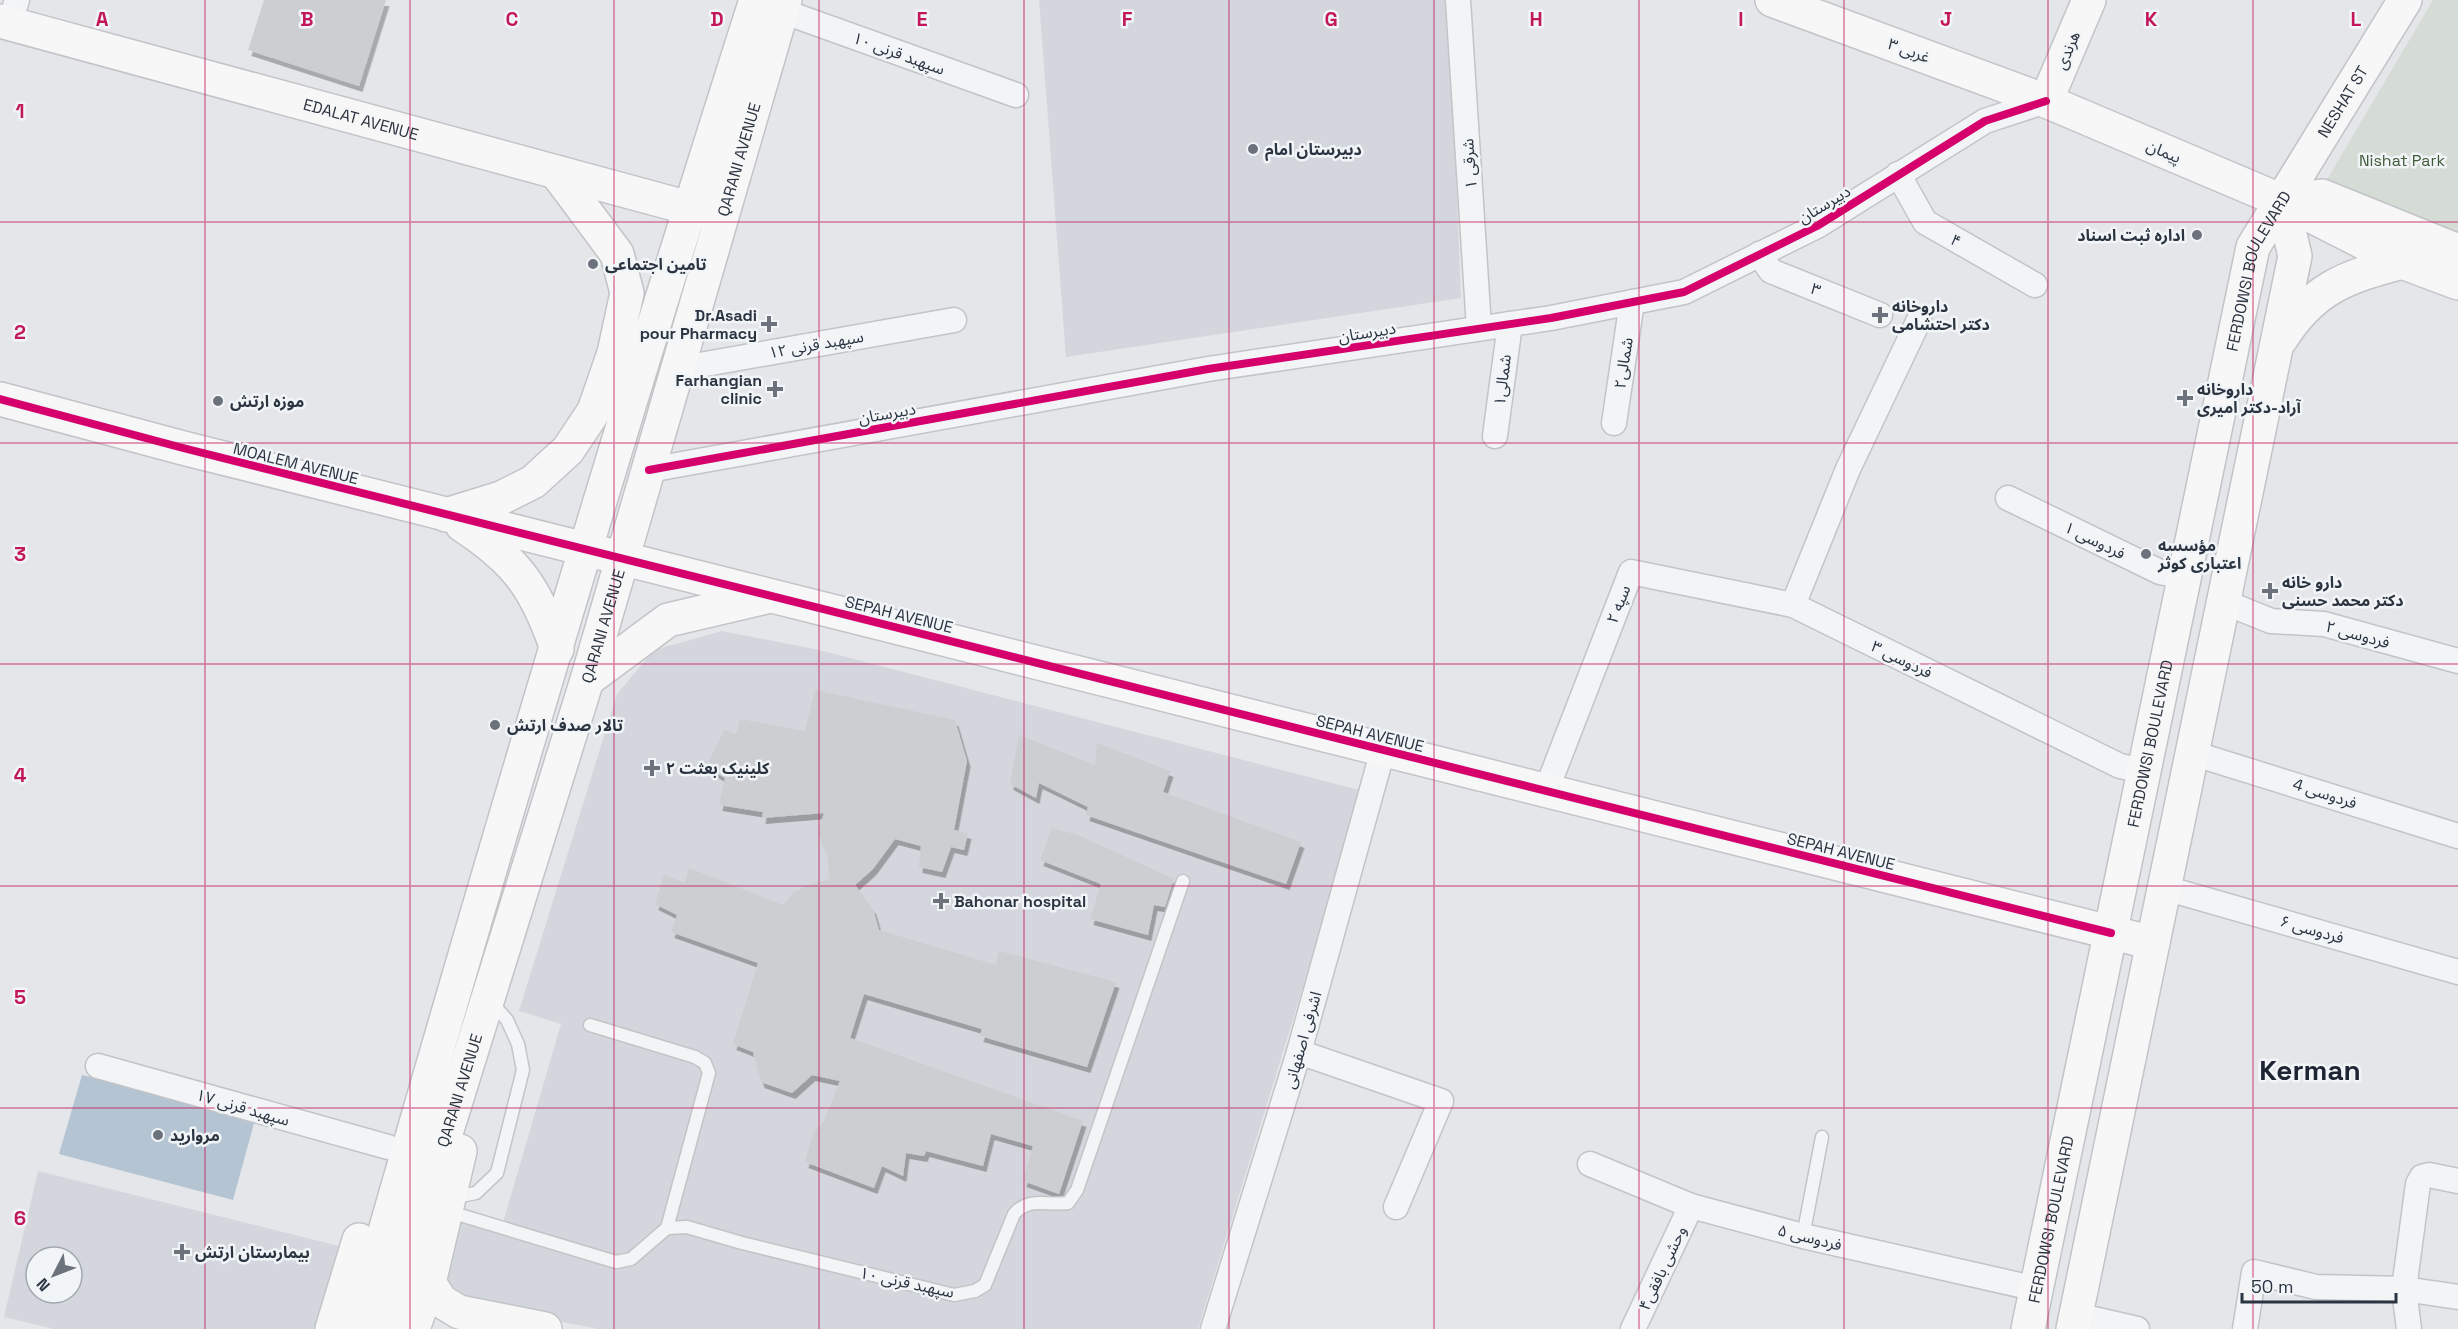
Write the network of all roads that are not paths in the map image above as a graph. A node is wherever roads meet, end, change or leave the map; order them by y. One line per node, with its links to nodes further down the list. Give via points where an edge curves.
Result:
1 (1458, 0): 24 (street, شرقی ۱)
2 (1772, 0): 8 (main road, ۳ غربی)
3 (2089, 0): 8 (main road, هرندی)
4 (2404, 0): 11 (main road, NESHAT ST)
5 (774, 4): 7 (street, سپهبد قرنی ۱۰); 12 (main road, QARANI AVENUE); 13 (main road, QARANI AVENUE)
6 (9, 16): 9 (main road, EDALAT AVENUE)
7 (1016, 95)
8 (2046, 100): 10 (street, دبیرستان, via 1985,122); 11 (main road, پیمان)
9 (556, 172): 12 (main road, EDALAT AVENUE); 32 (main road, via 616,254 627,293 614,353 594,411 568,450 533,482 501,498)
10 (1898, 174): 15 (street, دبیرستان, via 1817,226); 18 (street, ۴, via 1924,222)
11 (2282, 201): 14 (main road, via 2322,196); 16 (main road, پیمان); 25 (main road, FERDOWSI BOULEVARD, via 2295,256); 35 (main road, FERDOWSI BOULEVARD, via 2253,247)
12 (689, 208): 13 (main road, EDALAT AVENUE); 33 (main road, QARANI AVENUE)
13 (721, 217): 26 (main road, QARANI AVENUE)
14 (2458, 251)
15 (1759, 254): 19 (street, دبیرستان, via 1684,292); 20 (street, ۳, via 1771,271)
16 (2402, 262): 17 (main road, پیمان); 25 (main road, via 2357,274 2316,295)
17 (2458, 283)
18 (2036, 285)
19 (1632, 302): 23 (street, دبیرستان); 28 (street, شمالی۲)
20 (1880, 315)
21 (954, 320): 26 (street, سپهبد قرنی ۱۲)
22 (1918, 320): 38 (street, via 1848,469)
23 (1510, 324): 24 (street, دبیرستان); 29 (street, شمالی۱)
24 (1479, 328): 30 (street, دبیرستان, via 1208,369)
25 (2277, 346): 37 (main road, FERDOWSI BOULEVARD)
26 (677, 369): 30 (main road, QARANI AVENUE)
27 (0, 399): 32 (main road, MOALEM AVENUE)
28 (1614, 423)
29 (1495, 436)
30 (649, 470): 34 (main road, QARANI AVENUE)
31 (2008, 498): 35 (street, فردوسی ۱, via 2160,572)
32 (446, 515): 33 (main road, MOALEM AVENUE); 39 (main road, via 491,544 522,576 543,607)
33 (587, 550): 34 (main road, MOALEM AVENUE); 39 (main road, QARANI AVENUE)
34 (622, 559): 36 (main road, SEPAH AVENUE); 41 (main road, QARANI AVENUE)
35 (2185, 577): 44 (main road, FERDOWSI BOULEVARD)
36 (770, 596): 41 (main road, via 668,620); 42 (main road, SEPAH AVENUE)
37 (2224, 602): 40 (street, فردوسی ۲, via 2271,621 2324,624); 43 (main road, FERDOWSI BOULEVARD)
38 (1793, 605): 44 (street, فردوسی ۳, via 2120,766); 45 (street, سپه ۲, via 1631,572)
39 (557, 649): 58 (main road, QARANI AVENUE, via 427,1087)
40 (2458, 661)
41 (587, 680): 52 (main road, QARANI AVENUE)
42 (1383, 750): 45 (main road, SEPAH AVENUE); 54 (street, اشرفی اصفهانی)
43 (2192, 753): 46 (street, فردوسی 4); 48 (main road, FERDOWSI BOULEVARD)
44 (2144, 771): 49 (main road, FERDOWSI BOULEVARD)
45 (1546, 791): 49 (main road, SEPAH AVENUE)
46 (2458, 836)
47 (1183, 881): 62 (lane, سپهبد قرنی ۱۰, via 1077,1190 1068,1203 1051,1206 1036,1201 1022,1206 1014,1215 985,1285 975,1292 954,1296 687,1227)
48 (2164, 888): 50 (main road, FERDOWSI BOULEVARD); 51 (street, فردوسی ۶)
49 (2111, 933): 50 (main road, SEPAH AVENUE); 65 (main road, FERDOWSI BOULEVARD)
50 (2153, 943): 68 (main road, FERDOWSI BOULEVARD)
51 (2458, 972)
52 (489, 1000): 58 (main road, QARANI AVENUE, via 468,1067 462,1144); 58 (lane, via 507,1020 518,1044 523,1070 497,1173 476,1194)
53 (590, 1025): 62 (lane, via 695,1057 705,1063 709,1073)
54 (1299, 1052): 61 (street, via 1441,1101); 74 (street, اشرفی اصفهانی)
55 (98, 1066): 58 (street, سپهبد قرنی ۱۷)
56 (1822, 1137): 63 (lane)
57 (1590, 1164): 60 (street, فردوسی ۵)
58 (423, 1180): 62 (lane, via 616,1262 631,1259); 64 (main road); 69 (main road); 70 (main road); 71 (main road)
59 (2458, 1181): 66 (street, via 2421,1177)
60 (1690, 1206): 63 (street, فردوسی ۵); 75 (street, وحشی بافقی۴)
61 (1396, 1207)
62 (667, 1228)
63 (1803, 1236): 65 (street, فردوسی ۵)
64 (429, 1282): 72 (main road); 73 (main road, via 441,1301 459,1312)
65 (2037, 1289): 76 (main road, FERDOWSI BOULEVARD)
66 (2404, 1289): 67 (street); 78 (street, via 2316,1287 2254,1272); 79 (street)
67 (2458, 1297)
68 (2074, 1322): 77 (street)
69 (332, 1329)
70 (357, 1329)
71 (385, 1329)
72 (413, 1329)
73 (545, 1329)
74 (1213, 1329)
75 (1633, 1329)
76 (2028, 1329)
77 (2136, 1329)
78 (2245, 1329)
79 (2409, 1329)

